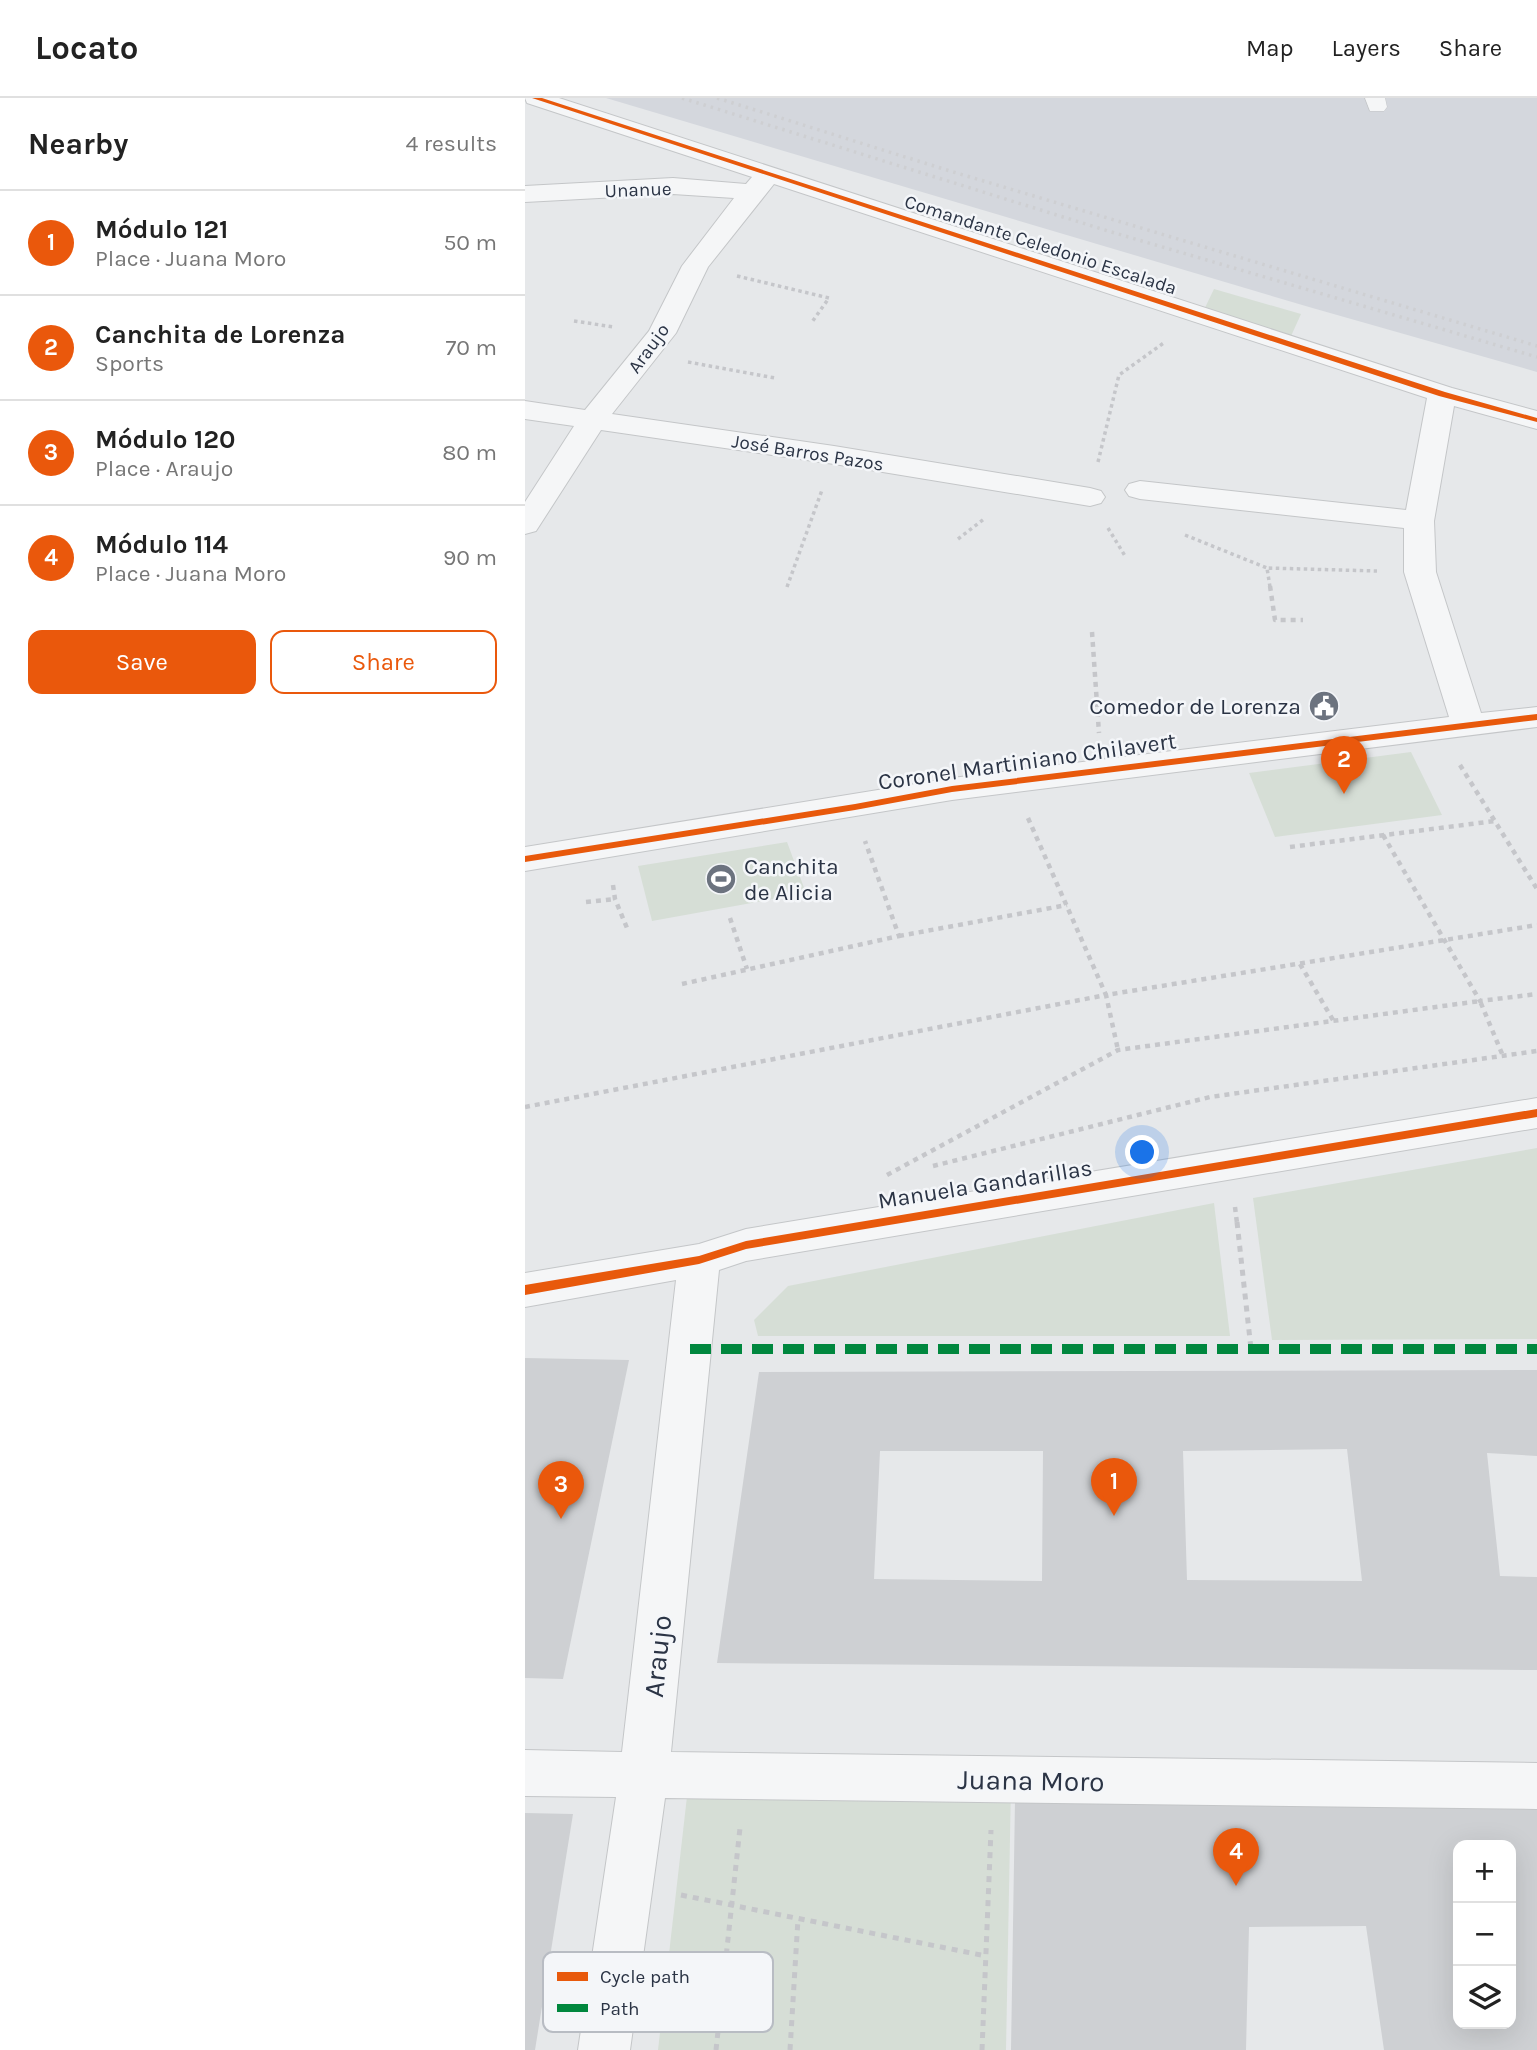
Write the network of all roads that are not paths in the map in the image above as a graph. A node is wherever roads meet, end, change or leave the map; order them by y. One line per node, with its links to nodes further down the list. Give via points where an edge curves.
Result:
1 (535, 98): 2 (street, Comandante Celedonio Escalada)
2 (761, 183): 3 (street, Unanue); 4 (street, Comandante Celedonio Escalada, via 1202,315); 6 (street, Araujo, via 695,266 662,333)
3 (525, 194)
4 (1442, 394): 7 (street, Comandante Celedonio Escalada); 10 (street)
5 (525, 410): 6 (street, José Barros Pazos)
6 (593, 419): 9 (street, José Barros Pazos); 11 (street, Araujo)
7 (1537, 421)
8 (1140, 490): 10 (street)
9 (1090, 496)
10 (1419, 521): 13 (street, via 1420,572)
11 (525, 525)
12 (1537, 717): 13 (street, Coronel Martiniano Chilavert)
13 (1453, 727): 14 (street, Coronel Martiniano Chilavert, via 952,789)
14 (525, 859)
15 (1537, 1113): 16 (street, Manuela Gandarillas, via 746,1245)
16 (699, 1260): 17 (street, Manuela Gandarillas); 19 (street, Araujo)
17 (525, 1290)
18 (525, 1773): 19 (street, Juana Moro)
19 (644, 1774): 20 (street, Juana Moro); 21 (street, Araujo)
20 (1537, 1786)
21 (618, 1952)
22 (607, 2032): 23 (street, Araujo)
23 (604, 2050)

